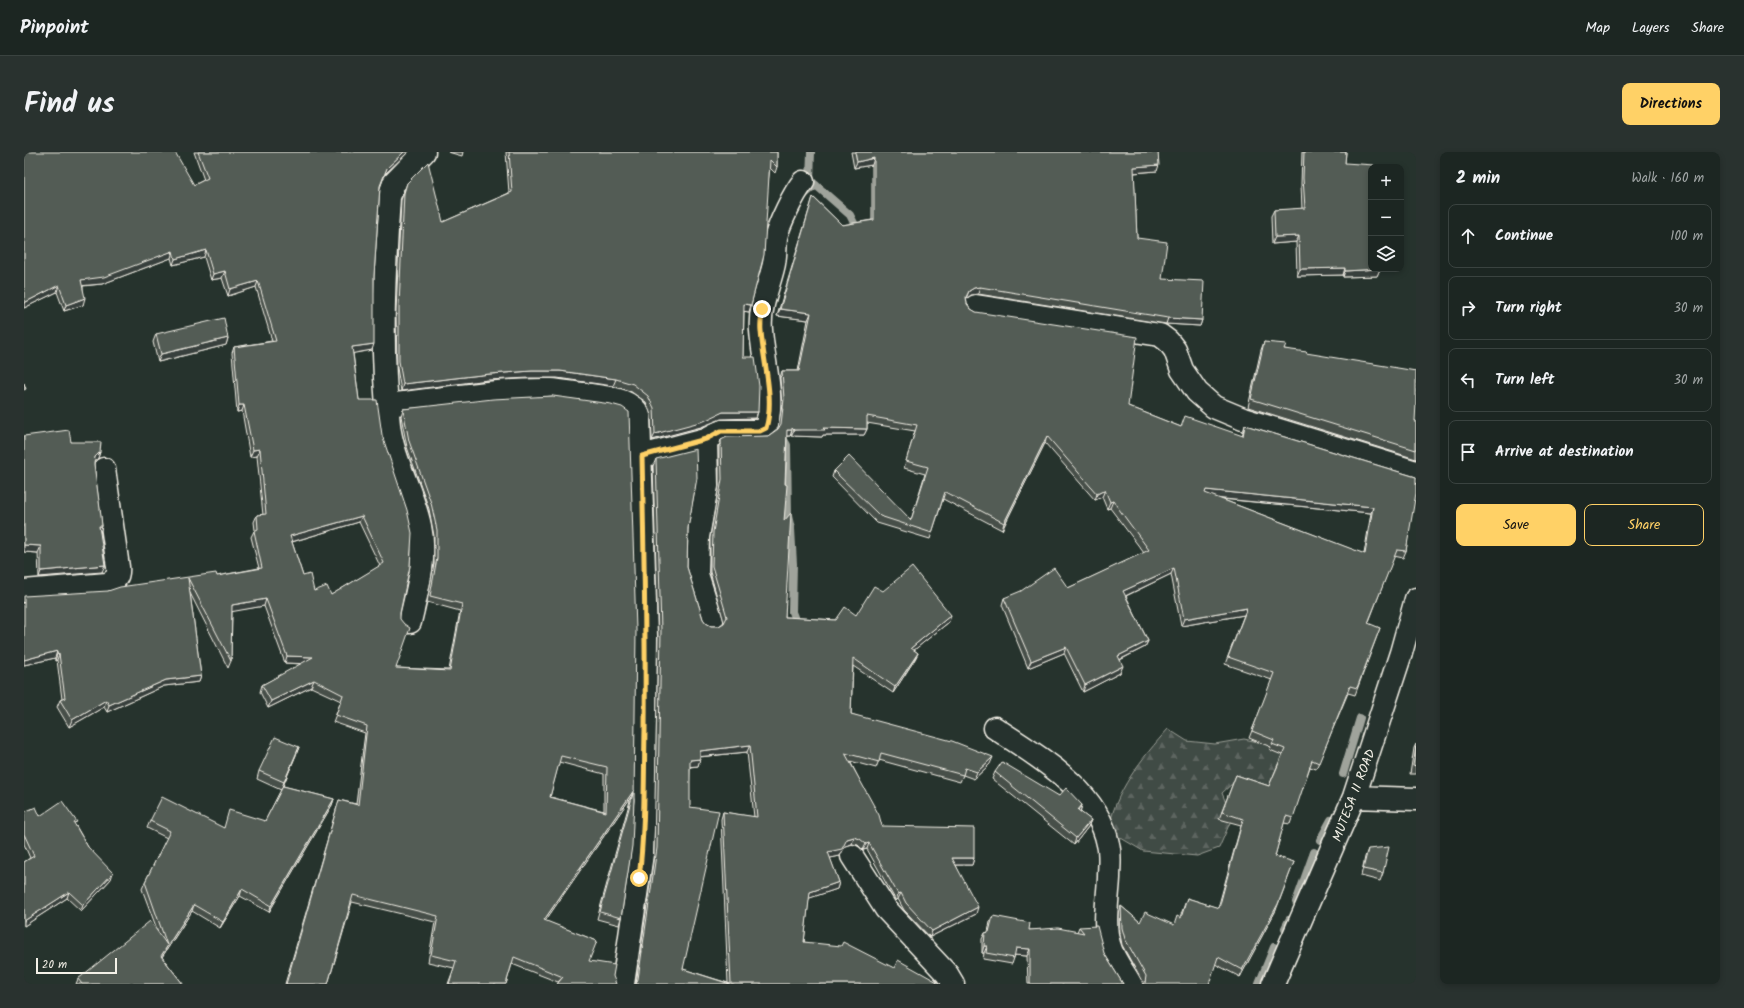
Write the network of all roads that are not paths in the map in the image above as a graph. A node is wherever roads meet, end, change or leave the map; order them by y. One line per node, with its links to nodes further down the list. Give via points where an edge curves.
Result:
1 (424, 152): 4 (street, via 394,183 388,197 382,349)
2 (803, 182): 5 (street, via 796,190 776,236 774,265 762,309 760,329 767,378 766,428 760,431 721,431)
3 (976, 306): 8 (street, via 1160,335 1175,350 1182,370 1197,392 1214,407 1243,419)
4 (387, 405): 6 (street, via 530,390 553,390 617,400 629,404 639,415); 12 (street, via 392,445 415,507 423,545 421,570)
5 (706, 439): 6 (street); 11 (street, via 707,486 698,538 697,574)
6 (642, 456): 17 (street, via 646,636 644,807 642,854)
7 (104, 469): 9 (street, via 118,567 117,577 113,582 106,584)
8 (1416, 472)
9 (24, 591)
10 (1416, 599): 14 (street, MUTESA II ROAD)
11 (712, 621)
12 (410, 622)
13 (995, 728): 19 (street, via 1048,764 1073,785 1099,818 1109,846 1109,943)
14 (1354, 797): 15 (street); 20 (street, MUTESA II ROAD)
15 (1416, 799)
16 (852, 856): 18 (street, via 886,909 947,974)
17 (623, 984)
18 (953, 984)
19 (1131, 984)
20 (1273, 984)

